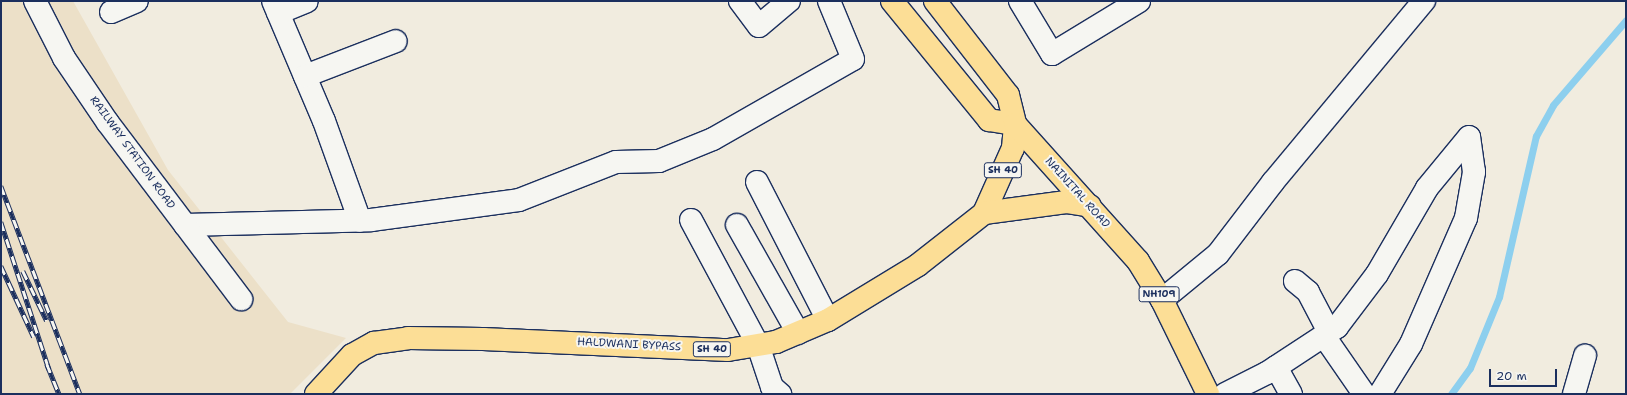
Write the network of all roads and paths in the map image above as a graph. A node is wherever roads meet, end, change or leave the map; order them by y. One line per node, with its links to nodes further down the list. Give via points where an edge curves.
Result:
1 (35, 1): 22 (street, RAILWAY STATION ROAD, via 64,58 108,123)
2 (138, 1): 13 (street)
3 (307, 1): 12 (street)
4 (740, 1): 5 (street, via 759,26)
5 (789, 1)
6 (829, 1): 21 (street, via 853,59 713,139 659,161 616,162 519,200)
7 (892, 1): 16 (main road, via 989,120)
8 (935, 1): 16 (main road, NAINITAL ROAD / NH109, via 1008,95)
9 (1020, 1): 10 (street, via 1052,54)
10 (1139, 1)
11 (1424, 1): 26 (street, via 1273,182 1218,254)
12 (275, 7): 15 (street)
13 (111, 12)
14 (396, 41): 15 (street)
15 (305, 76): 21 (street)
16 (1015, 124): 18 (main road, NAINITAL ROAD / NH109); 19 (main road, SH 40, via 1013,148)
17 (757, 182): 27 (street)
18 (1090, 206): 19 (main road, via 1066,202); 26 (main road, NAINITAL ROAD / NH109, via 1138,261)
19 (984, 213): 27 (main road, HALDWANI BYPASS / SH 40, via 918,265)
20 (692, 220): 30 (street)
21 (360, 221): 22 (street)
22 (185, 225): 25 (street, RAILWAY STATION ROAD)
23 (737, 225): 28 (street)
24 (1295, 280): 29 (street, via 1308,292)
25 (241, 299)
26 (1162, 300): 36 (main road, NAINITAL ROAD / NH109)
27 (828, 320): 28 (main road, HALDWANI BYPASS / SH 40)
28 (798, 333): 30 (main road, HALDWANI BYPASS / SH 40, via 776,342)
29 (1327, 334): 32 (street); 39 (street); 40 (street, via 1337,328 1377,274 1426,188 1469,137 1474,172 1466,218 1411,344)
30 (758, 345): 34 (main road, HALDWANI BYPASS / SH 40, via 728,350 408,338 374,343 352,355); 35 (street, via 772,387)
31 (1584, 356): 33 (street)
32 (1276, 367): 37 (street); 38 (street)
33 (1578, 391)
34 (316, 394)
35 (780, 394)
36 (1208, 394)
37 (1226, 394)
38 (1291, 394)
39 (1364, 394)
40 (1380, 394)

